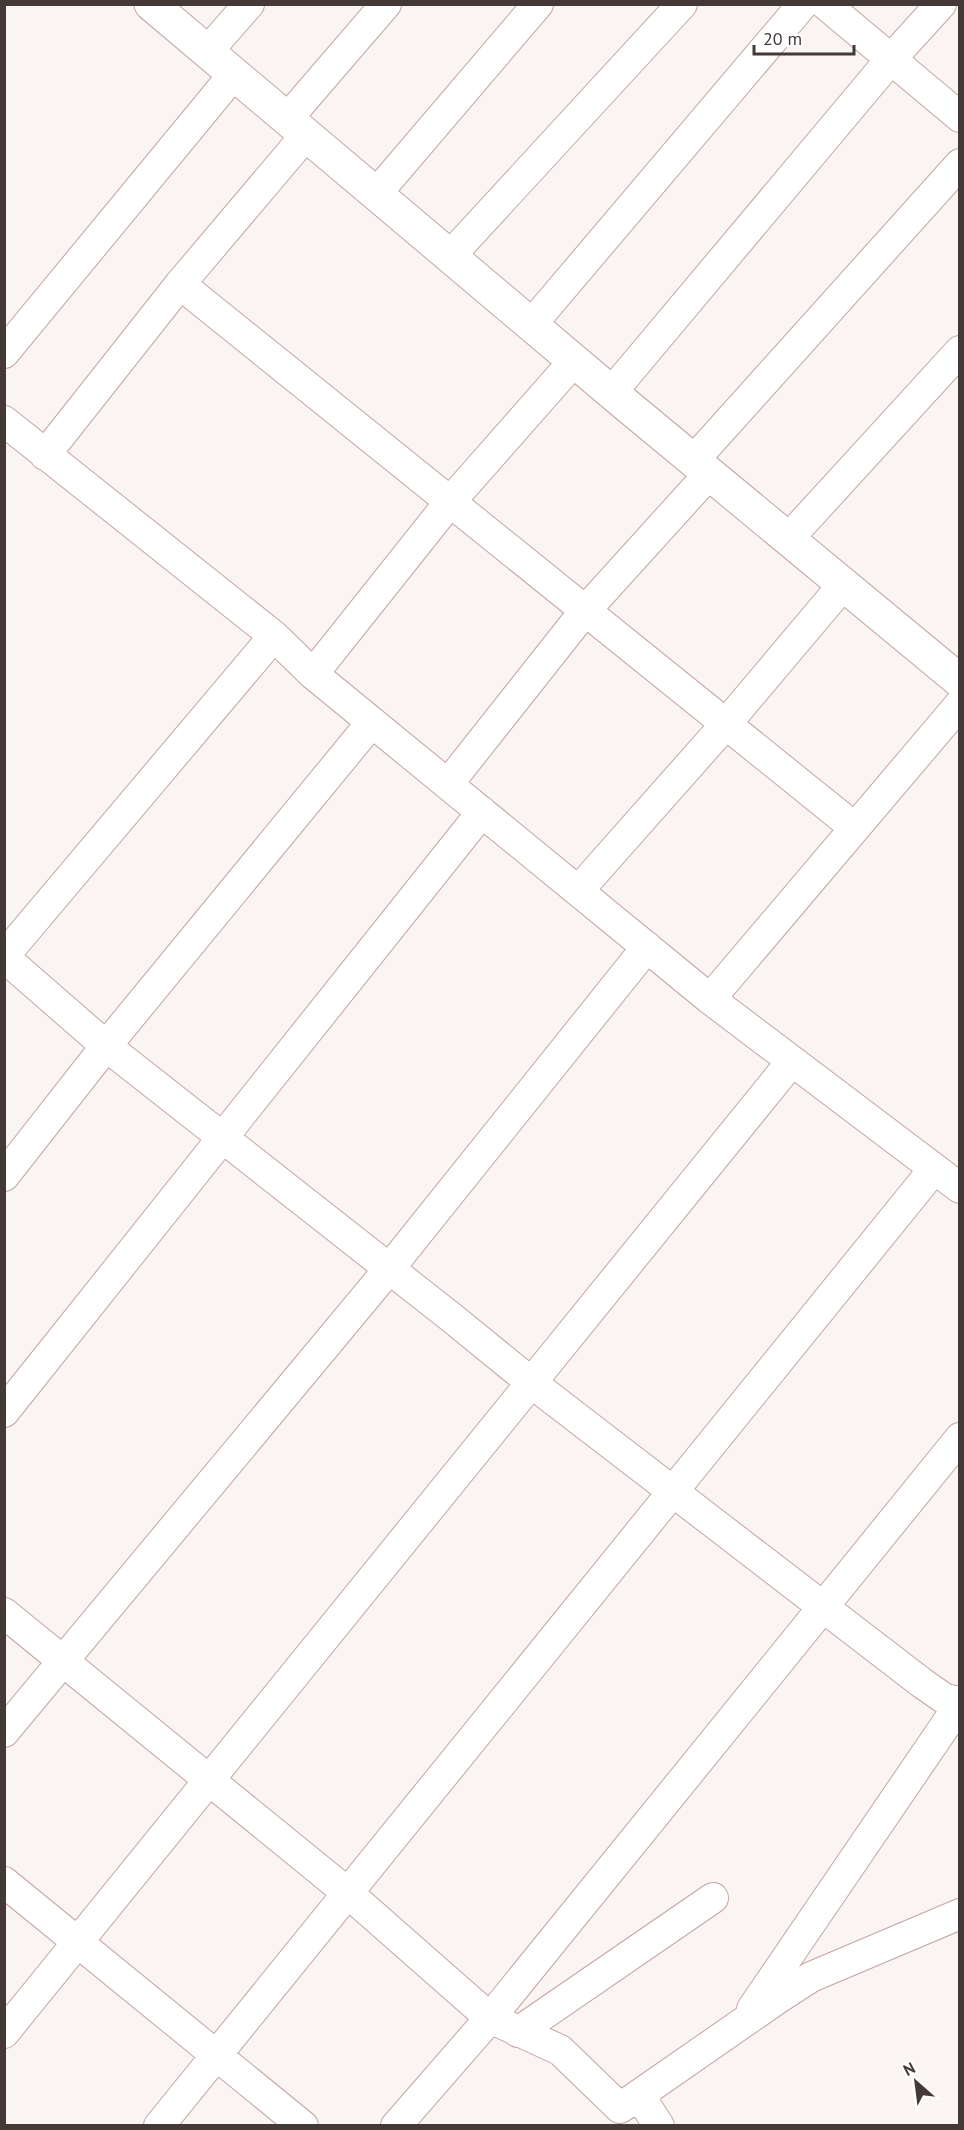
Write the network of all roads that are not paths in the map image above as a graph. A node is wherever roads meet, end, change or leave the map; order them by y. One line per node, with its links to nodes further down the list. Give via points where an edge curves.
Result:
1 (151, 4): 9 (main road)
2 (249, 4): 9 (street)
3 (386, 4): 13 (street)
4 (538, 4): 15 (street)
5 (682, 4): 16 (street)
6 (803, 4): 18 (street)
7 (825, 4): 10 (street)
8 (941, 4): 10 (street)
9 (207, 52): 11 (main road)
10 (891, 59): 12 (street); 22 (street)
11 (234, 74): 13 (main road); 20 (street)
12 (960, 117)
13 (297, 127): 15 (main road); 17 (street)
14 (960, 164): 25 (street)
15 (376, 195): 16 (main road)
16 (450, 256): 18 (main road)
17 (180, 285): 24 (street); 26 (street)
18 (531, 325): 21 (main road)
19 (960, 351): 27 (street)
20 (4, 353)
21 (574, 361): 22 (main road); 26 (street)
22 (611, 393): 25 (main road)
23 (4, 421): 24 (street)
24 (45, 455): 30 (street)
25 (701, 467): 27 (main road); 29 (street)
26 (449, 502): 29 (street); 31 (street)
27 (788, 539): 28 (main road)
28 (843, 585): 32 (main road); 35 (street)
29 (584, 612): 35 (street); 36 (street)
30 (274, 636): 31 (street); 41 (street)
31 (313, 674): 34 (street)
32 (960, 681)
33 (960, 704): 38 (street)
34 (372, 722): 36 (street); 43 (street)
35 (725, 725): 38 (street); 39 (street)
36 (448, 784): 37 (street)
37 (482, 812): 39 (street); 45 (street)
38 (855, 828): 42 (street)
39 (578, 891): 40 (street)
40 (647, 947): 42 (street); 49 (street)
41 (4, 957): 43 (street)
42 (710, 999): 44 (street)
43 (106, 1046): 45 (street); 47 (street)
44 (792, 1061): 46 (street); 50 (street)
45 (223, 1138): 49 (street); 51 (street)
46 (934, 1169): 48 (street); 53 (street)
47 (4, 1176)
48 (960, 1188)
49 (389, 1269): 50 (street); 56 (street)
50 (531, 1382): 53 (street); 59 (street)
51 (4, 1412)
52 (960, 1438): 54 (street)
53 (673, 1492): 54 (street); 61 (street)
54 (822, 1606): 57 (street, via 922,1683 945,1699); 65 (street)
55 (4, 1613): 56 (street)
56 (63, 1661): 58 (street); 59 (street)
57 (960, 1703): 66 (street)
58 (4, 1732)
59 (208, 1779): 61 (street); 64 (street)
60 (4, 1882): 64 (street)
61 (349, 1894): 65 (street); 69 (street)
62 (712, 1898): 67 (street)
63 (960, 1914): 66 (street, via 811,1977)
64 (78, 1942): 68 (street); 69 (street)
65 (490, 2018): 67 (street); 73 (street)
66 (743, 2022): 70 (street)
67 (518, 2032): 70 (street, via 560,2050 620,2108)
68 (4, 2033)
69 (217, 2055): 71 (street); 72 (street)
70 (639, 2095): 74 (street)
71 (159, 2126)
72 (303, 2126)
73 (396, 2126)
74 (659, 2126)

